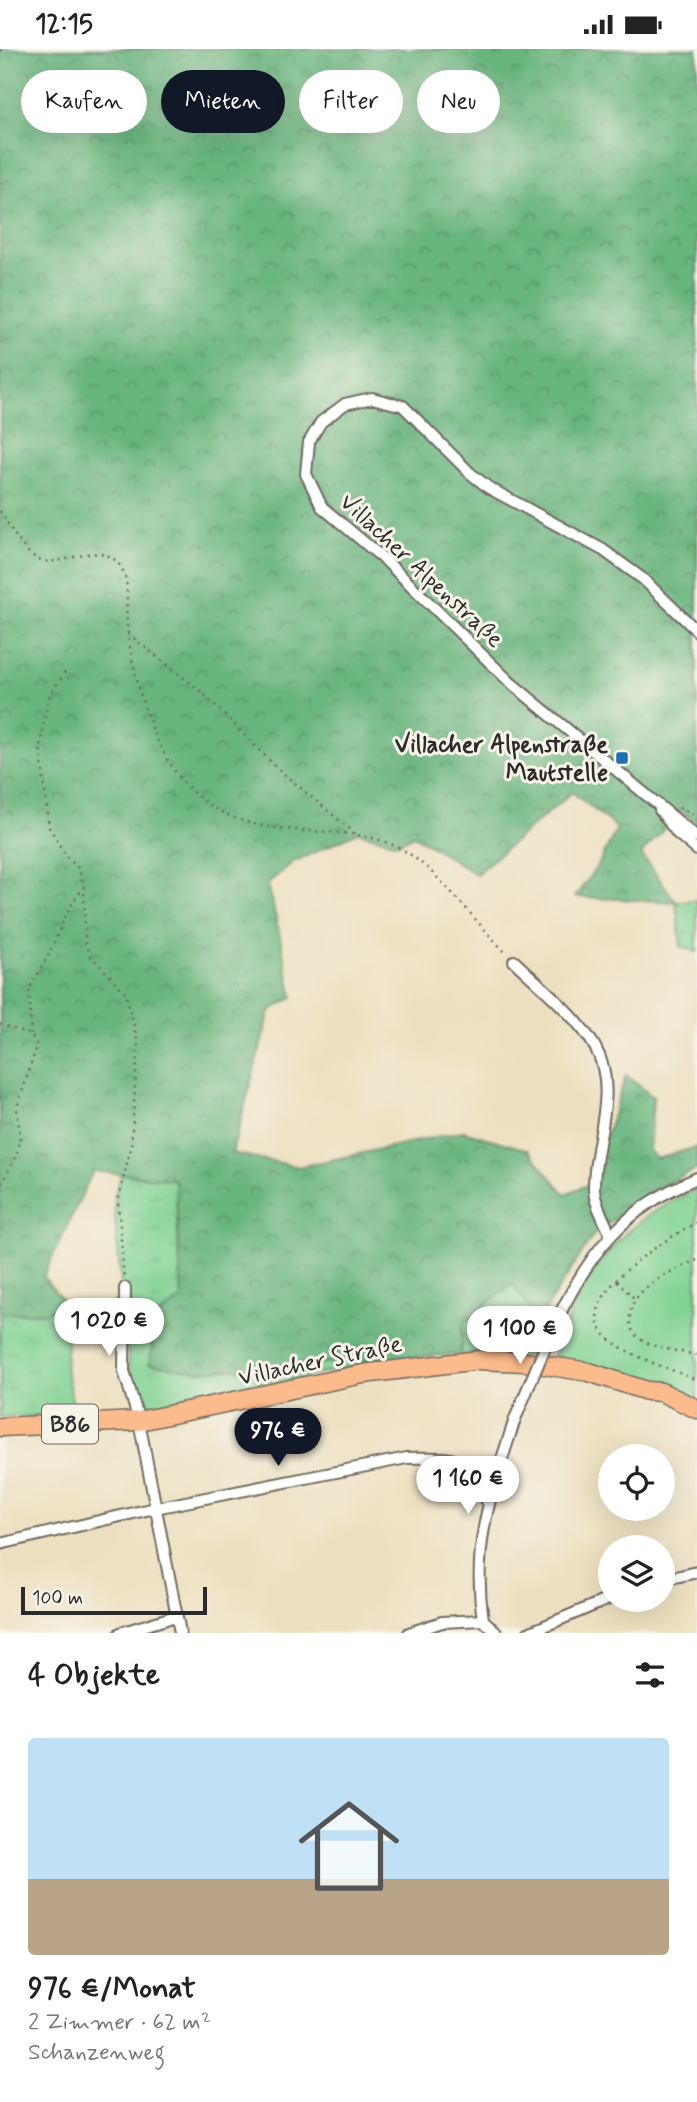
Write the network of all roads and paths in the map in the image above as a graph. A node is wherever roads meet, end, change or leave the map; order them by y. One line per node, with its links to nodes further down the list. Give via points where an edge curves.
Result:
1 (6, 49): 2 (path)
2 (0, 51)
3 (0, 512): 5 (path, via 30,554 39,559 94,553 120,565)
4 (697, 631): 7 (street, Villacher Alpenstraße, via 643,579 603,550 489,488 403,406 372,398 345,404 321,422 309,442 306,474 322,507 385,560 510,682)
5 (128, 633): 8 (path, via 202,692 278,769); 8 (path, via 132,666 157,738 177,774 200,799 232,818 265,828)
6 (65, 673): 11 (path, via 48,698 40,746 42,782 49,827 79,869)
7 (659, 808): 9 (street, Villacher Alpenstraße); 10 (street, Villacher Alpenstraße)
8 (359, 836): 12 (path, via 401,849 430,869)
9 (697, 837)
10 (697, 849)
11 (84, 888): 14 (path, via 68,910 29,989); 21 (path, via 85,942 90,955 126,993 138,1044 131,1147 118,1201)
12 (514, 961): 18 (street, via 595,1047 605,1075 594,1191)
13 (0, 1024): 14 (path)
14 (31, 1035): 16 (path, via 37,1045 17,1108 20,1137 16,1157)
15 (697, 1178): 18 (street, via 635,1211)
16 (0, 1186)
17 (697, 1222): 20 (path, via 637,1260)
18 (610, 1234): 30 (street, bridge, via 575,1283 554,1326 515,1419)
19 (697, 1260): 22 (path)
20 (617, 1281): 22 (path); 24 (path, via 598,1308 597,1319 605,1335 627,1350)
21 (125, 1288): 27 (street, via 124,1371)
22 (634, 1299): 23 (path, via 629,1323 640,1339)
23 (697, 1355)
24 (697, 1380)
25 (647, 1391): 26 (main road, Villacher Straße / B86, via 661,1392); 27 (main road, Villacher Straße / B86, via 589,1372 479,1360 363,1374); 28 (main road, Villacher Straße / B86)
26 (697, 1409)
27 (139, 1421): 29 (main road, Villacher Straße / B86); 31 (street)
28 (697, 1422)
29 (0, 1427)
30 (488, 1503): 31 (street, via 469,1468 449,1458 407,1458); 37 (street, via 478,1564)
31 (155, 1508): 32 (street); 36 (street)
32 (0, 1544)
33 (697, 1572): 34 (street)
34 (675, 1577)
35 (598, 1603): 42 (street)
36 (176, 1616): 38 (street); 39 (street)
37 (483, 1620): 40 (street, via 442,1622); 41 (street)
38 (120, 1633)
39 (180, 1633)
40 (410, 1633)
41 (497, 1633)
42 (528, 1633)

